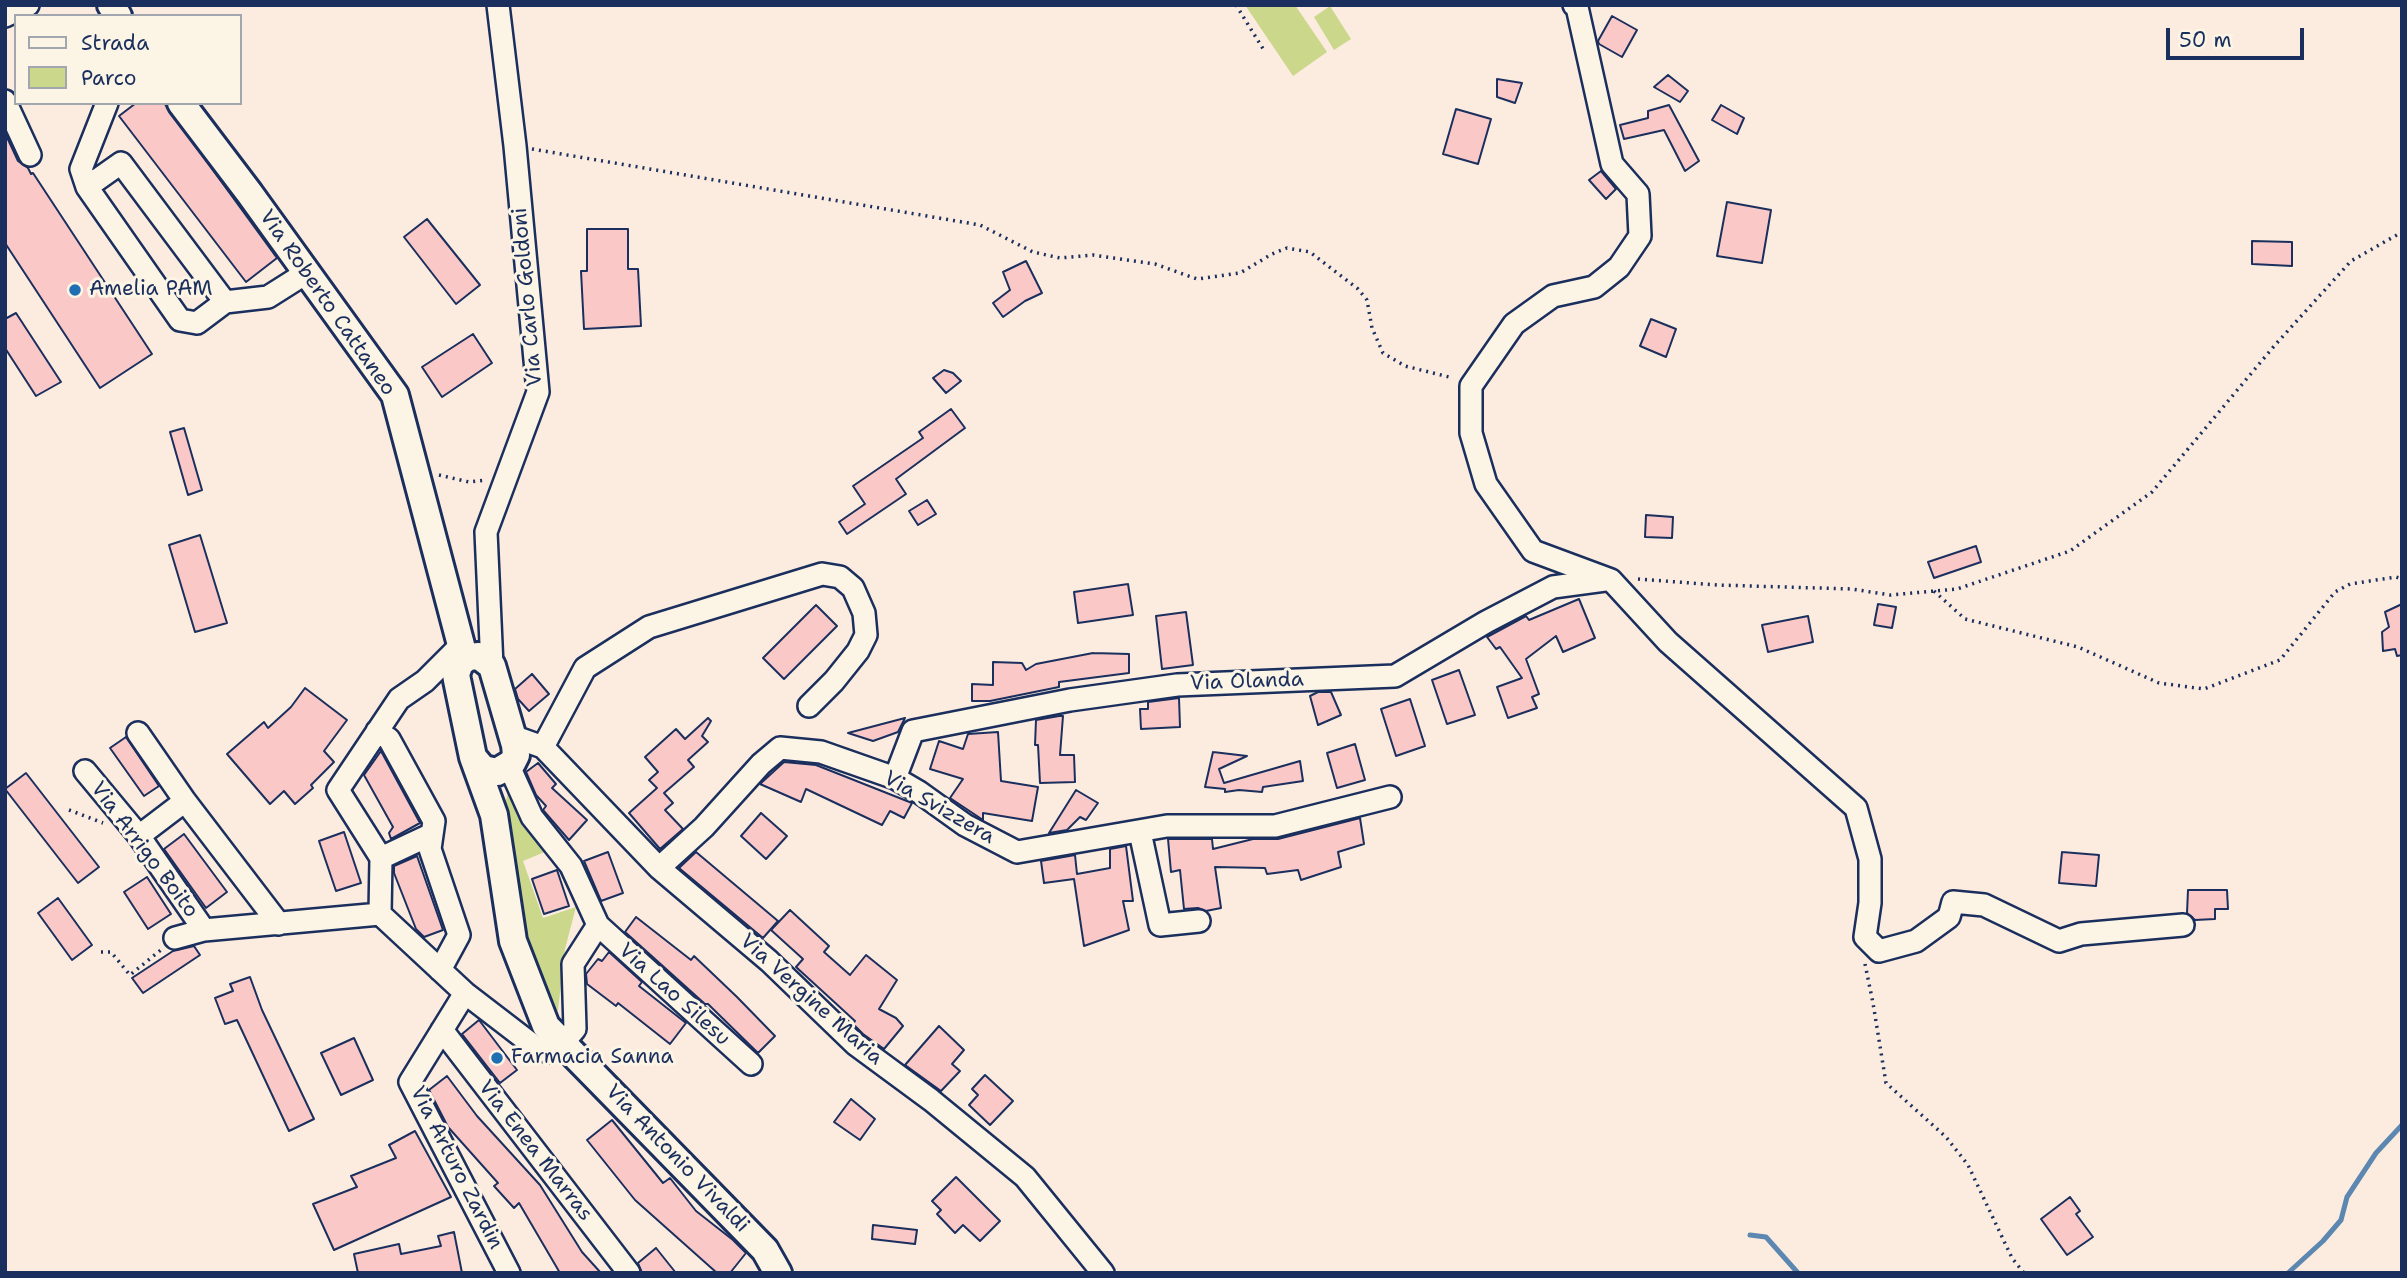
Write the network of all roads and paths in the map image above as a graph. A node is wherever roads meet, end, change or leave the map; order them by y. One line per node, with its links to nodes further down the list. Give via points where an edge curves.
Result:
1 (28, 5): 5 (street)
2 (499, 5): 10 (street, Via Carlo Goldoni)
3 (1236, 5): 6 (path)
4 (1574, 5): 16 (street, via 1612,164 1638,194 1640,236 1619,267 1594,288 1553,296 1514,324)
5 (5, 16)
6 (1265, 52)
7 (5, 100): 11 (street)
8 (106, 105): 12 (street, via 81,169)
9 (182, 105): 14 (main road, Via Roberto Cattaneo)
10 (515, 146): 16 (path, via 980,225 1033,252 1060,258 1093,255 1143,262 1197,279 1240,273 1287,248 1310,252 1367,300 1383,353 1405,366 1447,375); 17 (street, Via Carlo Goldoni, via 538,392)
11 (30, 155)
12 (87, 187): 15 (street, via 180,320 197,323); 15 (street, via 121,163)
13 (2402, 232): 21 (path, via 2351,261 2152,492 2070,551 1957,589)
14 (306, 273): 15 (street, via 268,297); 18 (main road, Via Roberto Cattaneo, via 395,396)
15 (225, 302)
16 (1471, 386): 20 (street, via 1471,433 1486,484 1532,551)
17 (510, 468): 18 (path, via 488,480 469,482); 22 (street, Via Carlo Goldoni, via 486,532)
18 (415, 469): 22 (main road, Via Roberto Cattaneo)
19 (2402, 579): 21 (path, via 2350,584 2335,592 2280,660 2204,689 2159,683 2078,647 1965,620)
20 (1611, 580): 21 (path, via 1852,589 1891,595); 33 (street, Via Olanda, via 1553,587 1395,677 1177,685 1070,700 913,731); 48 (street, via 1668,642 1856,808 1870,859)
21 (1934, 591)
22 (477, 656): 23 (street); 24 (main road); 28 (main road, Via Roberto Cattaneo)
23 (425, 681): 24 (street); 26 (street, via 399,699)
24 (458, 683): 30 (main road, Via Antonio Vivaldi)
25 (808, 706): 29 (street, via 834,681 866,635 864,613 853,587 840,577 822,574 649,626 585,668)
26 (377, 731): 38 (street, via 389,739 433,821); 40 (street, via 338,790)
27 (138, 733): 35 (street)
28 (512, 736): 29 (street, Via Vergine Maria); 31 (main road, Via Antonio Vivaldi, via 516,754)
29 (543, 747): 41 (street, Via Vergine Maria)
30 (473, 757): 31 (main road, via 488,771); 36 (main road, Via Antonio Vivaldi)
31 (507, 768): 36 (main road, Via Antonio Vivaldi); 45 (street, Via Lao Silesu, via 532,817 571,866)
32 (85, 771): 39 (street, Via Arrigo Boito)
33 (895, 778): 37 (street, Via Svizzera, via 965,825 1017,852); 41 (street, Via Svizzera, via 821,752 780,748)
34 (1390, 797): 37 (street, Via Svizzera, via 1275,826 1167,826)
35 (185, 801): 39 (street); 44 (street)
36 (494, 815): 54 (main road, Via Antonio Vivaldi, via 513,941 546,1026)
37 (1140, 832): 43 (street, via 1160,925)
38 (432, 834): 40 (street); 51 (street, via 430,849 459,935)
39 (139, 836): 47 (street, Via Arrigo Boito)
40 (381, 858): 42 (street)
41 (659, 868): 59 (street, Via Vergine Maria, via 769,961 855,1044 1025,1177)
42 (380, 914): 44 (street, Via Arrigo Boito); 51 (street)
43 (1199, 921)
44 (279, 924): 47 (street, Via Arrigo Boito)
45 (598, 925): 54 (street, Via Lao Silesu, via 573,964 575,1028); 55 (street, Via Lao Silesu)
46 (2183, 925): 48 (street, via 2081,934 2059,942 1984,905 1953,902 1949,917 1916,942 1879,951)
47 (204, 930): 49 (street, Via Arrigo Boito)
48 (1865, 937): 60 (path, via 1863,951 1885,1083 1946,1137 1968,1165 2012,1258)
49 (175, 938): 50 (path, via 130,975 111,951)
50 (101, 953)
51 (440, 970): 52 (street)
52 (465, 993): 53 (street, Via Arturo Zardin); 54 (street, via 538,1049 551,1052)
53 (442, 1030): 56 (street, Via Arturo Zardin, via 410,1082); 57 (street, Via Enea Marras)
54 (563, 1043): 58 (main road, Via Antonio Vivaldi, via 765,1250)
55 (751, 1064)
56 (509, 1273)
57 (629, 1273)
58 (778, 1273)
59 (1103, 1273)
60 (2024, 1273)

